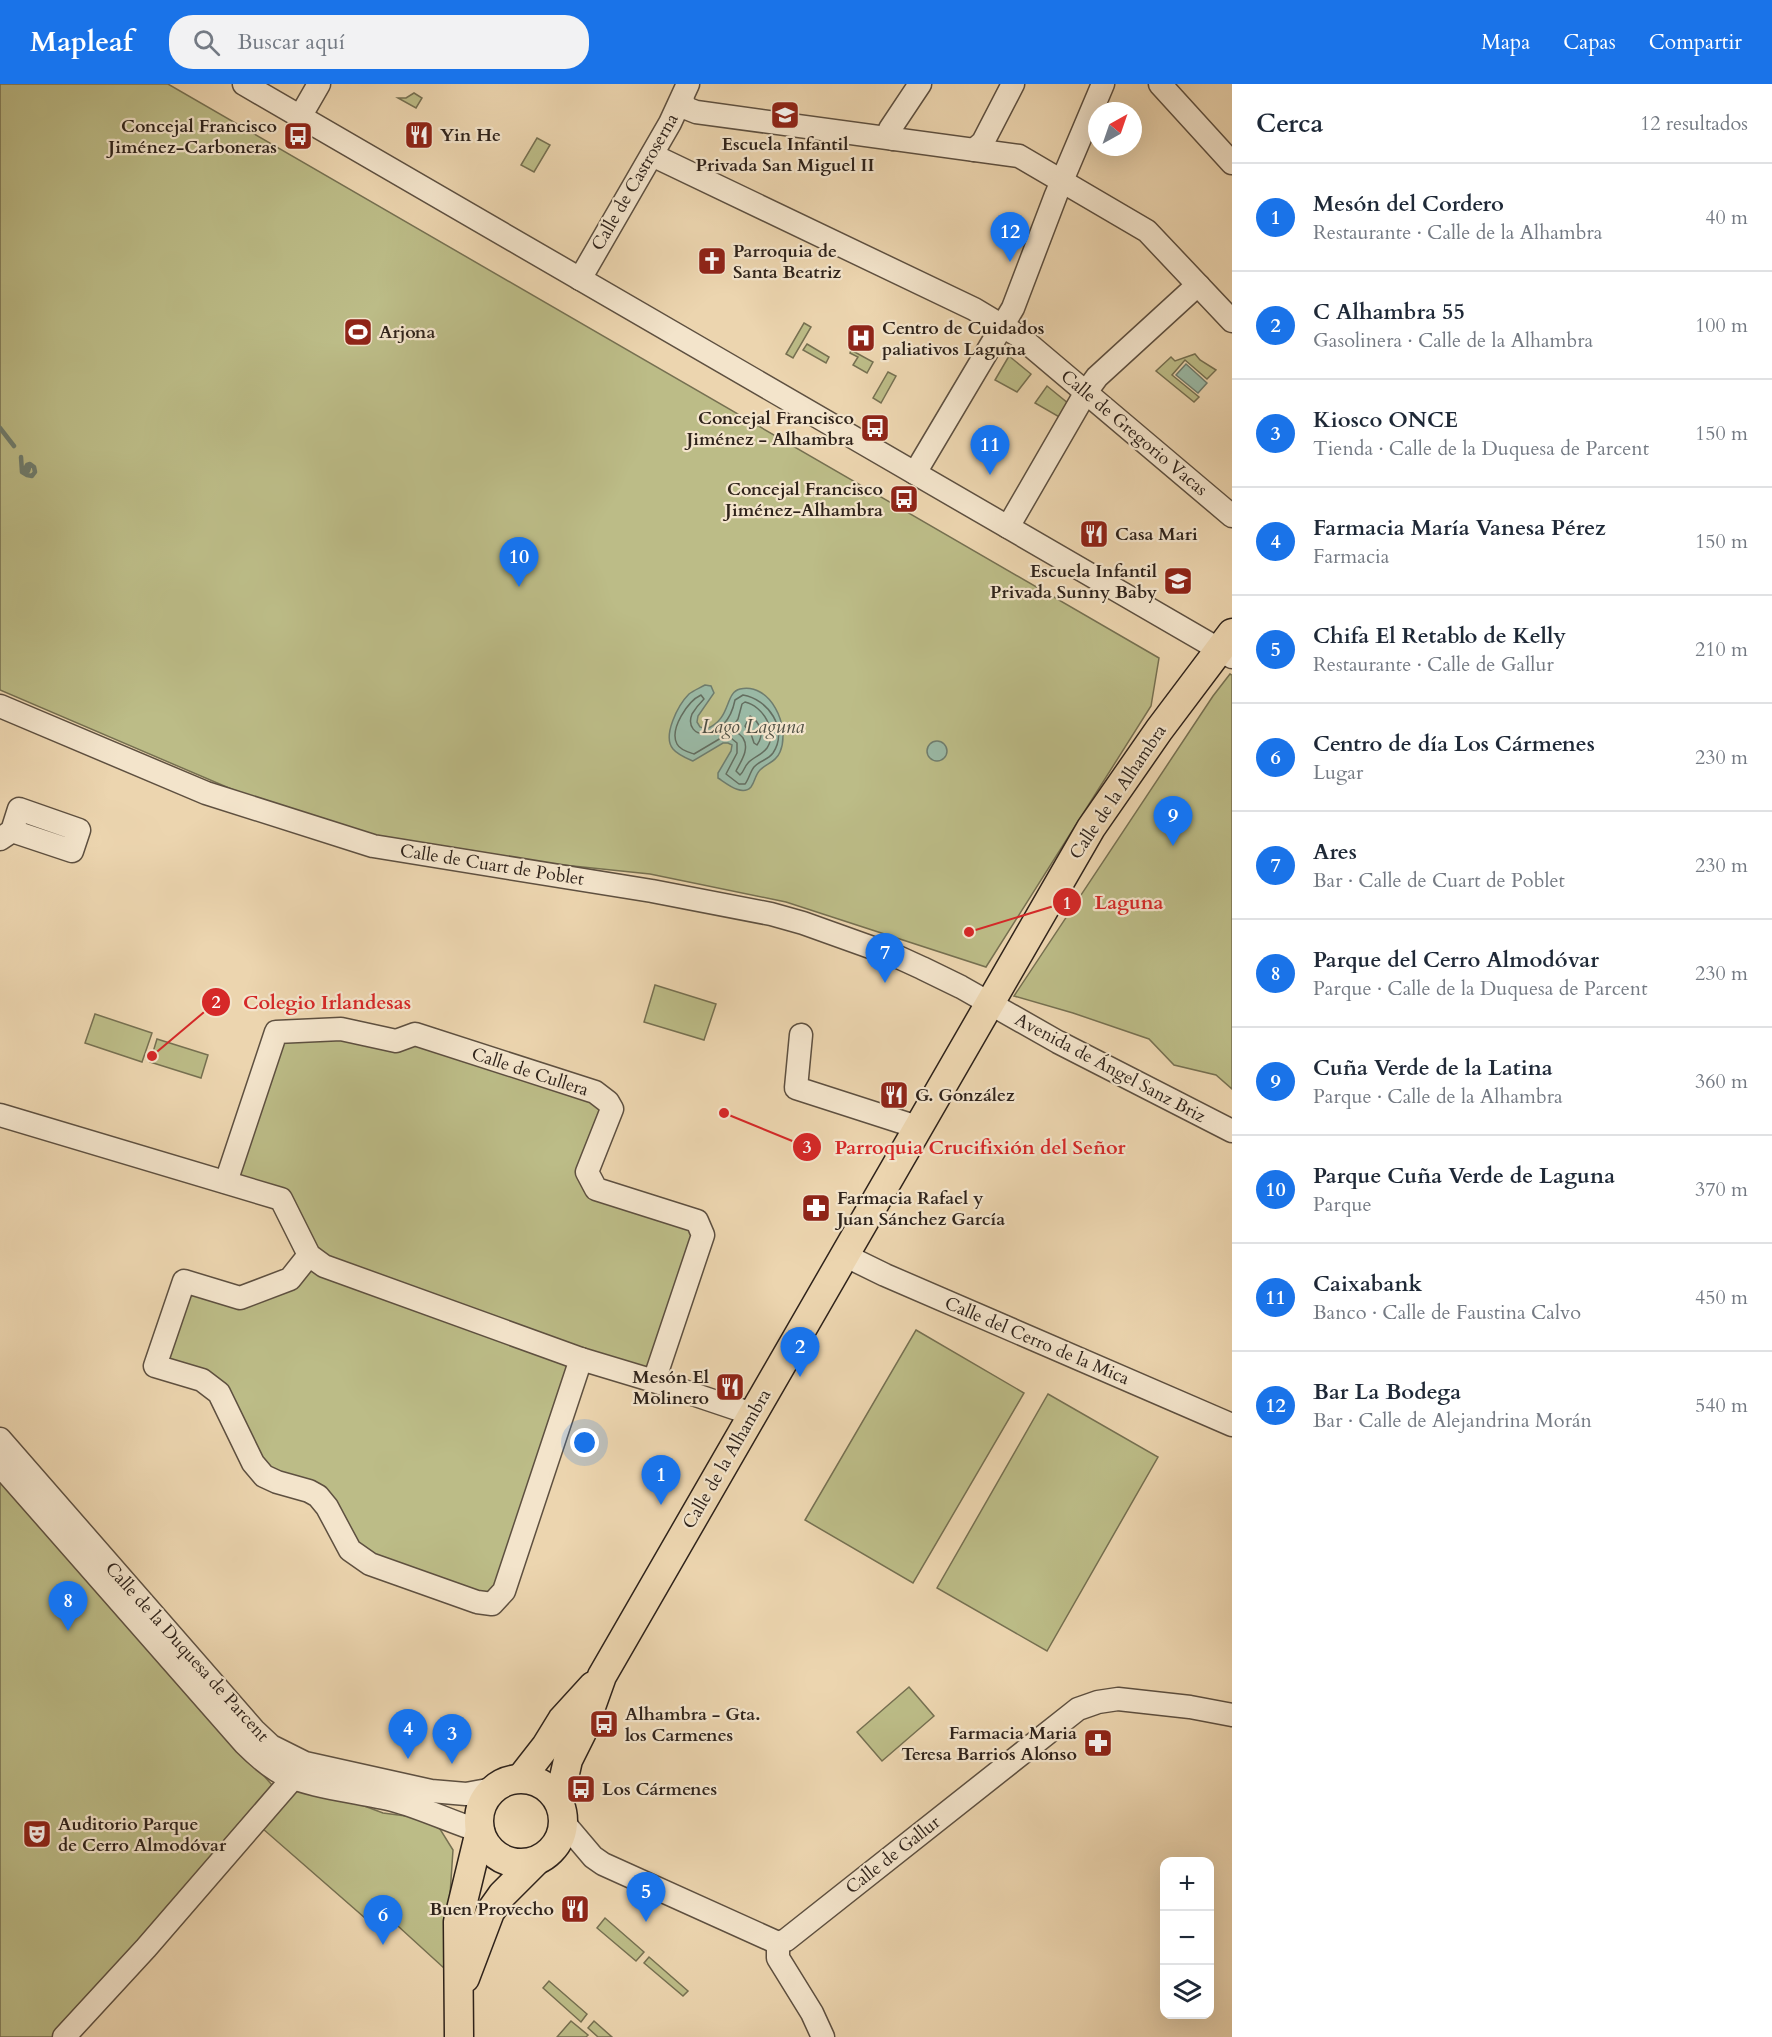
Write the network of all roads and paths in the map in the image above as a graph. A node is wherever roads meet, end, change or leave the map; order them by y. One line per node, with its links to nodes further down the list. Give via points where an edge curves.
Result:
1 (243, 84): 8 (street)
2 (320, 84): 8 (street)
3 (920, 84): 9 (street, via 890,129)
4 (1013, 84): 10 (street, via 983,142)
5 (1103, 84): 13 (street)
6 (1160, 84): 12 (street)
7 (685, 92): 9 (street, via 686,108 696,112); 11 (street, Calle de Castroserna)
8 (300, 117): 14 (street)
9 (892, 139): 10 (street)
10 (974, 150): 13 (street, via 1019,156)
11 (652, 155): 14 (street, Calle de Castroserna); 17 (street, Calle de Gregorio Vacas)
12 (1232, 163)
13 (1062, 181): 15 (street, via 1147,231); 17 (street)
14 (580, 279): 19 (street)
15 (1199, 286): 16 (street); 18 (street, via 1097,377)
16 (1232, 321)
17 (1003, 325): 18 (street, Calle de Gregorio Vacas); 19 (street)
18 (1086, 392): 20 (street, Calle de Gregorio Vacas); 21 (street)
19 (915, 473): 21 (street)
20 (1232, 516)
21 (1008, 527): 22 (street)
22 (1228, 647): 24 (main road, Calle de la Alhambra, via 1159,730 1091,828)
23 (0, 706): 24 (street, Calle de Cuart de Poblet, via 206,793 373,846 771,914 898,957)
24 (989, 1003): 27 (main road, Calle de la Alhambra); 28 (street, Avenida de Ángel Sanz Briz)
25 (801, 1035): 27 (street, via 796,1088)
26 (0, 1115): 29 (street)
27 (917, 1127): 30 (main road, Calle de la Alhambra)
28 (1232, 1131)
29 (226, 1182): 31 (street, via 280,1199); 33 (street, Calle de Cullera, via 276,1032 341,1029 396,1041 415,1034 595,1092 612,1109 587,1172 596,1189 697,1221 704,1235)
30 (844, 1255): 34 (main road, Calle de la Alhambra); 35 (street, Calle del Cerro de la Mica)
31 (309, 1256): 32 (street, via 324,1266); 32 (street, via 290,1278 240,1298 184,1281 155,1366 202,1380 219,1394 253,1463 264,1476 318,1496 350,1550 370,1564 492,1604 504,1591)
32 (581, 1359): 33 (street)
33 (654, 1381): 34 (street)
34 (752, 1414): 38 (main road, Calle de la Alhambra)
35 (1232, 1425)
36 (0, 1439): 42 (street, Calle de la Duquesa de Parcent, via 271,1746 305,1763 416,1788 466,1794)
37 (0, 1465): 40 (street, Calle de la Duquesa de Parcent, via 244,1744 262,1761)
38 (602, 1676): 41 (main road, Calle de la Alhambra, via 562,1720); 43 (main road, Calle de la Alhambra, via 568,1760)
39 (1232, 1715): 46 (street, Calle de Gallur, via 1118,1699 1078,1709)
40 (294, 1777): 44 (street, Calle de la Duquesa de Parcent, via 414,1807); 48 (street)
41 (521, 1778): 42 (main road); 43 (main road, via 543,1784)
42 (493, 1789): 44 (main road, via 483,1801)
43 (562, 1812): 45 (main road, via 554,1850); 46 (street, via 593,1857 603,1864)
44 (480, 1831): 45 (main road, via 488,1847 501,1859 518,1864); 47 (main road, via 458,1923)
45 (536, 1862): 47 (main road, via 490,1912)
46 (778, 1943): 50 (street, via 778,1958)
47 (459, 1997): 49 (main road)
48 (64, 2037)
49 (459, 2037)
50 (823, 2037)

